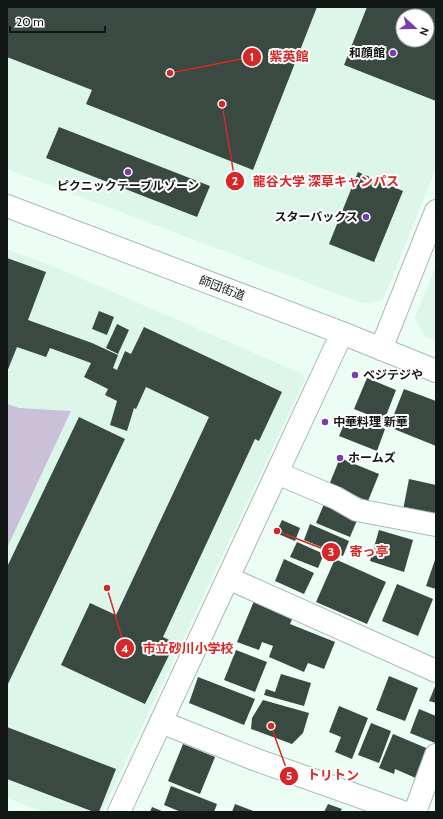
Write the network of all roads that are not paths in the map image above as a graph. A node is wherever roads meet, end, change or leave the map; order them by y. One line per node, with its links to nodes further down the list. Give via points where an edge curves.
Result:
1 (7, 206): 3 (street, 師団街道)
2 (436, 211): 4 (street)
3 (342, 333): 4 (street, 師団街道); 6 (street)
4 (381, 349): 5 (street, 師団街道)
5 (436, 370)
6 (277, 473): 7 (street, via 336,498 357,510); 8 (street)
7 (436, 525)
8 (228, 578): 9 (street); 10 (street)
9 (436, 671)
10 (161, 722): 12 (street); 13 (street, via 254,759)
11 (436, 755): 14 (street)
12 (119, 812)
13 (403, 812)
14 (415, 812)

